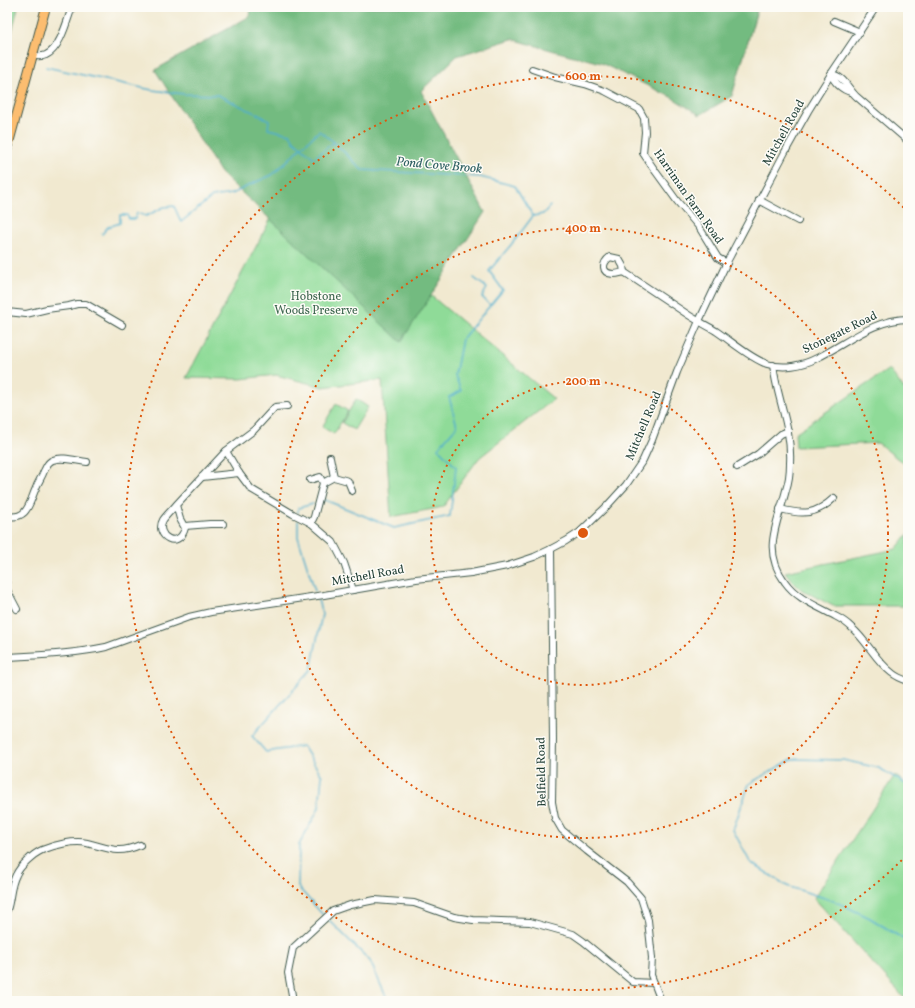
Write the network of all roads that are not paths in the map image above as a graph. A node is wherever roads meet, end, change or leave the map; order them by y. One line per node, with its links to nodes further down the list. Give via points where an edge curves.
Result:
1 (46, 7): 6 (main road)
2 (72, 7): 6 (street, via 54,48 46,55)
3 (876, 7): 5 (street, Mitchell Road)
4 (834, 21): 5 (street)
5 (860, 32): 8 (street, Mitchell Road)
6 (33, 56): 10 (main road)
7 (532, 69): 13 (street, Harriman Farm Road, via 606,91 639,109 644,118 643,153 699,227 718,258)
8 (831, 74): 9 (street, via 832,79); 11 (street, Mitchell Road)
9 (908, 141)
10 (7, 150)
11 (760, 200): 12 (street); 13 (street, Mitchell Road)
12 (798, 221)
13 (727, 264): 17 (street, Mitchell Road)
14 (624, 272): 17 (street, Stonegate Road)
15 (7, 312): 18 (street, via 26,314 86,304)
16 (908, 320): 19 (street, Stonegate Road, via 887,322 870,329 807,363)
17 (699, 321): 19 (street, Stonegate Road, via 757,359); 39 (street, Mitchell Road, via 646,455 637,470 588,524)
18 (122, 325)
19 (773, 365): 21 (street)
20 (287, 406): 22 (street, via 275,407 254,430)
21 (788, 431): 25 (street); 34 (street, via 790,464 787,490)
22 (226, 451): 26 (street); 27 (street)
23 (330, 457): 28 (street)
24 (87, 462): 35 (street, via 60,458 48,462 26,511 16,517)
25 (737, 467)
26 (239, 473): 27 (street); 36 (street, via 251,489)
27 (202, 476): 33 (street)
28 (334, 478): 30 (street); 31 (street, via 348,481)
29 (310, 480): 30 (street, via 320,477)
30 (323, 483): 36 (street)
31 (352, 491)
32 (834, 498): 34 (street, via 823,507 807,513)
33 (176, 505): 38 (street); 38 (street, via 162,522 163,533 170,540 176,540 183,534)
34 (780, 509): 44 (street, via 772,547 776,566 785,583 798,596 853,629 891,673)
35 (7, 516)
36 (311, 522): 41 (street, via 334,542)
37 (223, 524): 38 (street)
38 (185, 526)
39 (551, 549): 41 (street, Mitchell Road, via 529,559 491,570); 47 (street, Belfield Road, via 552,802 555,818 562,830 627,882 641,898 648,920 651,975)
40 (7, 585): 42 (street)
41 (352, 590): 43 (street, Mitchell Road, via 189,617 95,649)
42 (17, 610)
43 (7, 657)
44 (908, 682)
45 (140, 845): 46 (street, via 114,850 80,841 41,850 20,868 15,876)
46 (7, 910)
47 (654, 983): 48 (street, via 633,982 572,934 530,922 473,920 454,917 414,903 375,900 350,904 333,911 293,948 288,973); 49 (street, Belfield Road)
48 (292, 1001)
49 (661, 1001)

